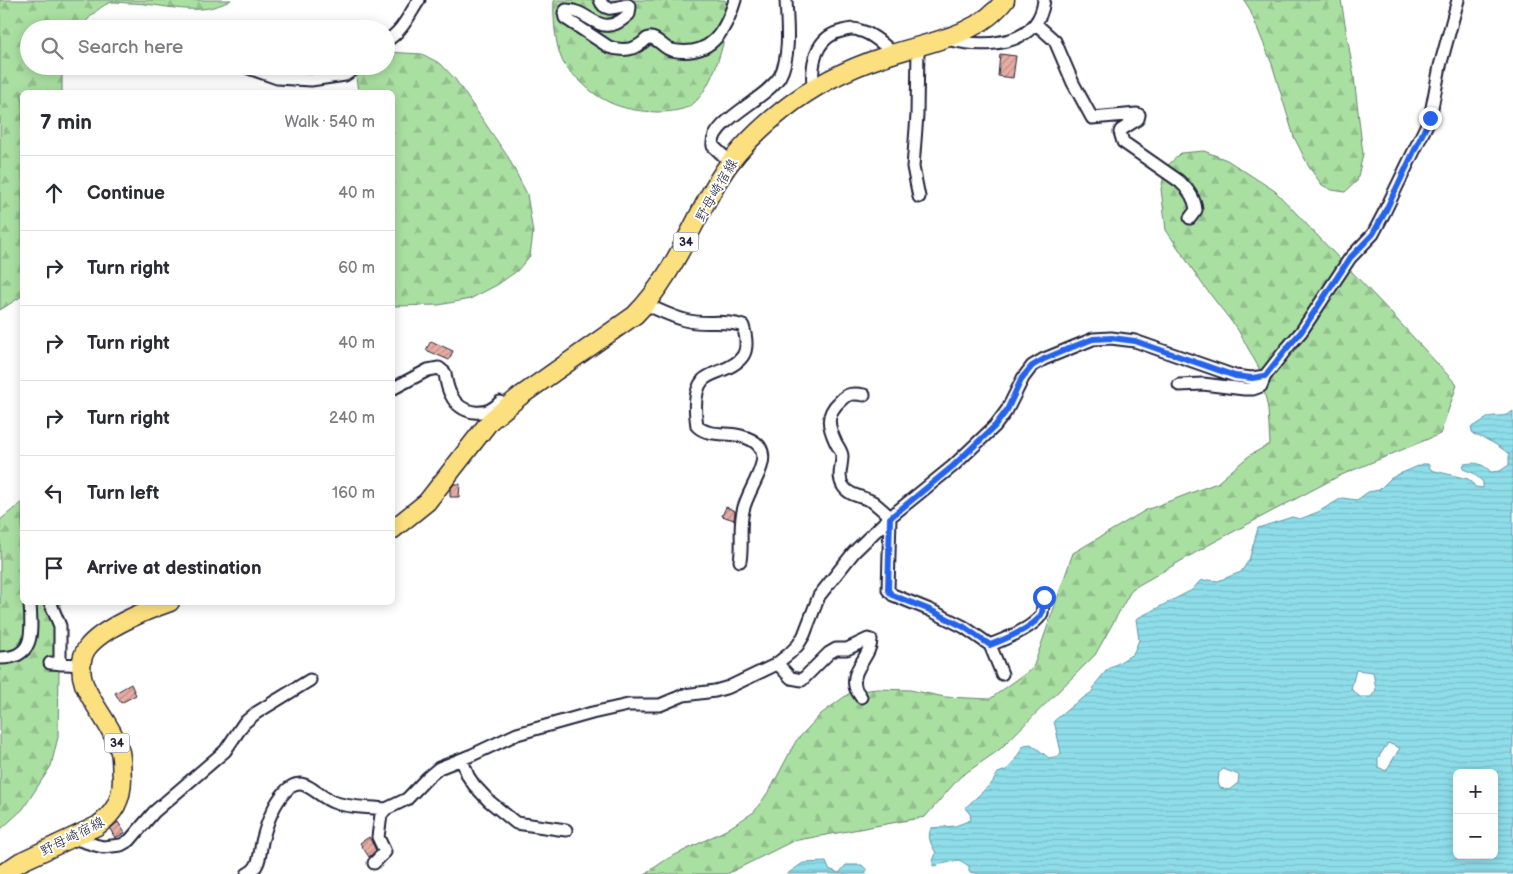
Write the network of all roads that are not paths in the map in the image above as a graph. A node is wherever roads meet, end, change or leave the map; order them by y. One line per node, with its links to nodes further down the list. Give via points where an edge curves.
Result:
1 (419, 0): 9 (street)
2 (600, 0): 3 (street, via 606,8 628,5 629,14 610,25 598,24 568,10 564,13 565,18 617,50 635,48 648,38 654,38 671,50 691,51 702,49 720,36)
3 (735, 0)
4 (786, 0): 16 (street, via 787,40 781,74 767,90 722,125 713,137 713,146)
5 (1005, 0): 10 (main road, 野母崎宿線 / 34, via 976,25)
6 (1044, 0): 8 (street, via 1043,11)
7 (1458, 0): 20 (street, via 1430,118 1384,214 1373,234 1350,258 1301,332)
8 (1036, 24): 10 (street, via 1029,32 996,43 964,44); 18 (street, via 1055,40 1092,118 1139,115 1121,130 1123,142 1187,188 1196,210)
9 (395, 35)
10 (944, 39): 11 (main road, 野母崎宿線 / 34)
11 (918, 46): 12 (main road, 野母崎宿線 / 34); 17 (street, via 913,167)
12 (893, 53): 15 (main road, 野母崎宿線 / 34, via 845,71); 15 (street, via 863,31 851,28 837,32 818,46 811,72)
13 (268, 75): 14 (street, via 311,80)
14 (345, 75)
15 (813, 88): 16 (main road, 野母崎宿線 / 34, via 776,116)
16 (730, 162): 19 (main road, 野母崎宿線 / 34, via 661,284)
17 (919, 197)
18 (1190, 218)
19 (646, 304): 24 (main road, 野母崎宿線 / 34); 27 (street, via 689,321 743,326 744,356 734,366 704,380 696,402 697,426 701,430 743,436 757,442 762,450 761,469 742,512)
20 (1265, 376): 21 (street, via 1261,386 1253,389); 25 (street, via 1235,376 1135,341 1093,339 1032,366 995,426)
21 (1179, 385)
22 (395, 387): 24 (street, via 428,370 439,368 445,372 447,389 452,397 468,410 486,412 508,397)
23 (864, 395): 25 (street, via 848,394 834,407 829,426 842,454 840,478 846,491 872,502)
24 (515, 401): 26 (main road, 野母崎宿線 / 34, via 490,421 426,502)
25 (890, 518): 32 (street, via 888,590 892,595 964,627); 34 (street, via 854,552 819,596 798,644)
26 (395, 528)
27 (740, 561)
28 (1044, 597): 32 (street, via 1042,614 1038,619)
29 (30, 605): 33 (street, via 30,644 23,652)
30 (51, 605): 35 (street, via 60,626 55,664)
31 (162, 605): 35 (main road, via 122,623 96,640 87,648)
32 (990, 645): 36 (street)
33 (0, 658)
34 (777, 663): 38 (street, via 791,678 802,680 829,653 871,640 855,678); 39 (street, via 722,689 684,695 660,705 628,705 517,734)
35 (82, 665): 42 (main road, 野母崎宿線 / 34, via 84,684 120,752 122,781 116,807 107,818)
36 (1002, 674)
37 (310, 680): 42 (street, via 244,723 225,751 154,812 130,840 121,845 95,846)
38 (861, 697)
39 (462, 760): 40 (street, via 439,768 407,799); 41 (street, via 474,786 516,823)
40 (386, 809): 43 (street, via 381,815 378,837 385,852); 45 (street, via 335,803 309,786 292,786 283,793 272,814 262,838 259,860 254,871)
41 (566, 830)
42 (74, 838): 44 (main road, 野母崎宿線 / 34, via 20,862)
43 (374, 863)
44 (2, 874)
45 (247, 874)

